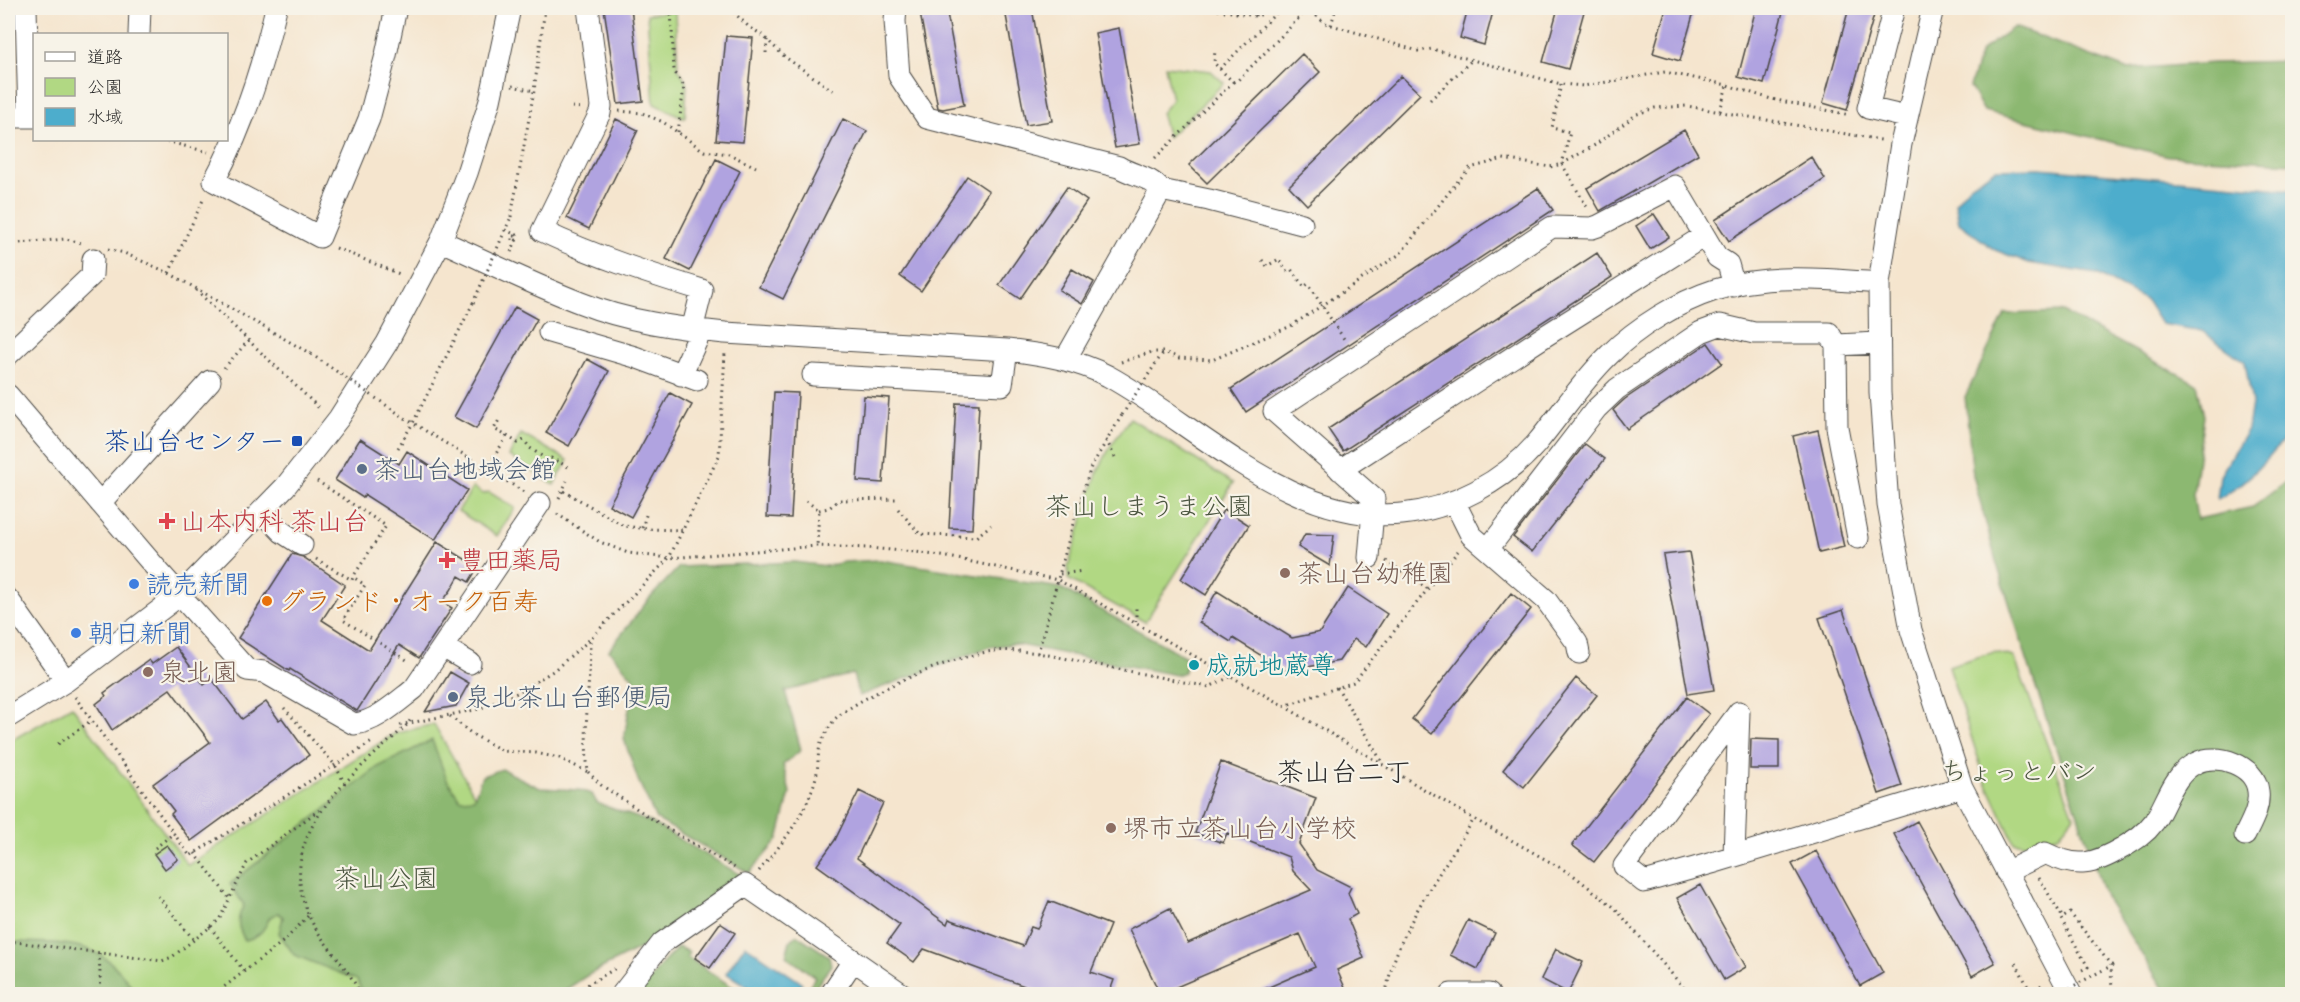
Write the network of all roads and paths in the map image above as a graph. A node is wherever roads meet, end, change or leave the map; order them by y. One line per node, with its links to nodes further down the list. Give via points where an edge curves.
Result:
1 (26, 8): 40 (street)
2 (140, 8): 22 (street)
3 (276, 8): 45 (street, via 263,64)
4 (396, 8): 55 (street, via 369,119)
5 (510, 8): 56 (street, via 490,101)
6 (544, 8): 32 (path)
7 (588, 8): 37 (street)
8 (671, 8): 42 (path, via 674,71 684,86)
9 (704, 8): 10 (path)
10 (727, 8): 23 (path)
11 (896, 8): 50 (street, via 899,76 927,118 1119,167 1151,179)
12 (1206, 8): 20 (path)
13 (1257, 8): 20 (path)
14 (1270, 8): 20 (path)
15 (1281, 8): 27 (path)
16 (1307, 8): 21 (path); 28 (path)
17 (1336, 8): 21 (path)
18 (1894, 8): 36 (street)
19 (1933, 8): 41 (street)
20 (1255, 16)
21 (1330, 25): 26 (path, via 1418,51 1432,48)
22 (140, 33)
23 (767, 40): 25 (path); 33 (path)
24 (1215, 49): 27 (path, via 1214,63)
25 (766, 53)
26 (1472, 60): 29 (path); 34 (path)
27 (1220, 69): 28 (path)
28 (1233, 82): 46 (path)
29 (1561, 84): 30 (path, via 1584,86 1665,72); 47 (path, via 1552,128 1570,132)
30 (1727, 85): 36 (path, via 1771,99 1854,115); 38 (path)
31 (510, 86): 32 (path)
32 (534, 91): 53 (path, bridge)
33 (835, 92)
34 (1430, 100)
35 (572, 107): 37 (path)
36 (1868, 108): 41 (street)
37 (600, 109): 42 (path, via 642,112); 67 (street, via 542,231 618,264 702,290)
38 (1720, 111): 44 (path); 47 (path, via 1671,106 1637,114)
39 (8, 117): 40 (street)
40 (32, 117)
41 (1906, 117): 63 (street)
42 (678, 132): 48 (path, via 704,151 729,154)
43 (165, 141): 45 (path)
44 (1886, 141)
45 (227, 157): 49 (street)
46 (1155, 158)
47 (1562, 164): 52 (path); 66 (path, via 1550,167 1503,159 1470,168 1400,255)
48 (756, 167)
49 (214, 181): 55 (street); 61 (path)
50 (1161, 190): 51 (street); 77 (street)
51 (1302, 224)
52 (1598, 226): 54 (street, via 1675,186); 76 (street, via 1552,227)
53 (506, 230): 59 (path, bridge, via 518,235 517,240 512,240 512,236 517,239); 87 (path, bridge)
54 (1704, 236): 65 (street, via 1717,257 1728,264); 91 (street)
55 (321, 237): 62 (path, via 327,244)
56 (441, 241): 67 (street, via 582,304 641,321); 101 (street, via 387,343 339,418)
57 (8, 244): 58 (path, via 66,239)
58 (93, 250): 61 (path, via 124,253); 75 (street, via 92,275)
59 (508, 259)
60 (1262, 260): 66 (path, via 1267,266 1279,259 1304,287 1308,284)
61 (169, 273): 64 (path)
62 (407, 277)
63 (1879, 283): 65 (street, via 1785,278); 71 (street)
64 (193, 286): 70 (path); 83 (path, bridge, via 311,354)
65 (1734, 286): 96 (street, via 1676,307 1610,353 1535,446 1505,473)
66 (1322, 305): 74 (path, via 1291,326 1212,360 1179,358); 76 (path)
67 (696, 330): 68 (street, via 689,377); 69 (street)
68 (549, 332)
69 (725, 333): 73 (street); 106 (path, via 718,456)
70 (249, 340): 80 (path); 82 (path)
71 (1879, 343): 72 (street); 145 (street, via 1888,505 1911,630)
72 (1836, 345): 108 (street, via 1837,427); 110 (street, via 1829,333 1754,333 1720,325 1701,332 1617,389 1596,409)
73 (1007, 350): 77 (street); 79 (street, via 1002,385)
74 (1164, 352): 78 (path); 86 (path, bridge)
75 (8, 355)
76 (1356, 357): 91 (street, via 1274,411)
77 (1065, 360): 103 (street, via 1108,377 1282,488 1321,504)
78 (1120, 362)
79 (813, 375)
80 (214, 378): 97 (street)
81 (8, 395): 97 (street)
82 (320, 409)
83 (405, 418)
84 (500, 420): 85 (path, via 495,429)
85 (507, 436): 89 (path); 90 (path, via 518,443 524,440 546,459 552,458)
86 (1106, 440): 88 (path); 115 (path, via 1092,467)
87 (398, 448)
88 (1115, 457)
89 (487, 468)
90 (572, 469)
91 (1340, 470): 103 (street, via 1374,499)
92 (317, 481): 116 (path, via 386,526)
93 (564, 491): 105 (path, via 624,526)
94 (899, 499): 100 (path, via 839,500)
95 (806, 501): 100 (path)
96 (1454, 501): 103 (street, via 1402,514); 107 (street)
97 (100, 503): 119 (street)
98 (540, 503): 124 (street)
99 (898, 509): 104 (path, via 921,534 976,537)
100 (819, 510): 109 (path)
101 (262, 511): 111 (street); 119 (street)
102 (647, 513): 105 (path)
103 (1373, 514): 112 (street)
104 (991, 525)
105 (642, 528): 106 (path)
106 (682, 530): 113 (path)
107 (1471, 535): 110 (street); 118 (path)
108 (1858, 538)
109 (817, 546): 113 (path); 117 (path, via 916,552)
110 (1488, 549): 126 (street, via 1546,600 1577,644)
111 (306, 550): 116 (path, via 352,580)
112 (1369, 554): 118 (path)
113 (669, 558): 123 (path)
114 (1083, 571): 115 (path)
115 (1060, 574): 117 (path)
116 (353, 577): 128 (path, via 365,585 343,620)
117 (1058, 580): 122 (path); 125 (path)
118 (1428, 589): 130 (path, via 1354,682)
119 (180, 595): 128 (street, via 247,670 264,672 354,723 363,723 392,706 414,689); 131 (street)
120 (1136, 605): 122 (path)
121 (10, 608): 131 (street)
122 (1136, 622): 129 (path)
123 (590, 639): 134 (path, via 553,671 517,693 479,709); 143 (path, via 585,742)
124 (443, 647): 127 (street); 128 (street)
125 (1038, 653): 129 (path, via 1209,687); 155 (path, via 990,652 969,656 908,679 834,720 817,755 816,776 802,814 780,847)
126 (1579, 653)
127 (470, 663)
128 (425, 673)
129 (1230, 678): 133 (path)
130 (1337, 687): 133 (path); 141 (path)
131 (70, 689): 135 (street); 136 (path)
132 (282, 705): 142 (path)
133 (1284, 706): 141 (path)
134 (449, 715): 137 (path); 143 (path, via 472,734 502,750 536,753)
135 (8, 717)
136 (92, 720): 140 (path); 148 (path)
137 (408, 724): 138 (path); 144 (path)
138 (398, 725)
139 (380, 736): 142 (path)
140 (58, 744)
141 (1383, 764): 147 (path)
142 (334, 765): 144 (path); 151 (path)
143 (588, 772): 155 (path, via 601,785)
144 (345, 784): 146 (path)
145 (1962, 787): 152 (street); 154 (street)
146 (323, 808): 157 (path, via 247,863); 158 (path, via 310,827 299,861 302,895)
147 (1474, 819): 178 (path, via 1396,954); 181 (path, via 1573,875 1615,908)
148 (174, 834): 150 (path); 151 (path, via 190,856)
149 (2245, 835): 153 (street, via 2256,812 2258,789 2240,764 2208,759 2181,774 2143,836 2100,861 2071,863 2045,853)
150 (155, 848)
151 (195, 853): 157 (path)
152 (1734, 856): 152 (street, via 1644,882 1624,866 1739,712)
153 (2029, 861): 154 (street); 159 (path)
154 (2006, 872): 184 (street)
155 (749, 881): 164 (street); 175 (street, via 662,943)
156 (158, 896): 161 (path)
157 (230, 898): 160 (path, via 219,920)
158 (309, 915): 169 (path, via 285,940); 174 (path)
159 (2063, 918): 167 (path, via 2070,914); 168 (path, via 2088,967)
160 (210, 927): 161 (path); 169 (path)
161 (194, 940): 163 (path, via 162,962)
162 (8, 941): 163 (path)
163 (99, 953): 172 (path)
164 (853, 961): 176 (street); 177 (street)
165 (2016, 963): 171 (path)
166 (2117, 963): 167 (path)
167 (2111, 965): 183 (path, bridge); 185 (path)
168 (2082, 970)
169 (245, 971): 173 (path)
170 (2048, 981): 171 (path)
171 (2030, 991): 182 (path)
172 (101, 994)
173 (215, 994)
174 (360, 994)
175 (622, 994)
176 (831, 994)
177 (902, 994)
178 (1386, 994)
179 (1451, 994): 180 (street)
180 (1489, 994)
181 (1689, 994)
182 (2024, 994)
183 (2059, 994)
184 (2071, 994)
185 (2112, 994)

